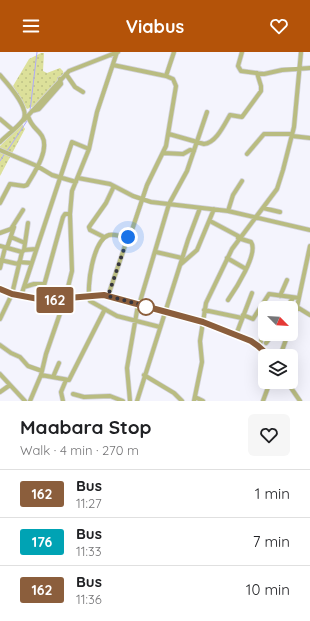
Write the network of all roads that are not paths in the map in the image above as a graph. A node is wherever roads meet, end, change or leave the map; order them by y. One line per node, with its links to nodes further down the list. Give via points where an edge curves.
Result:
1 (118, 52): 5 (street); 9 (street)
2 (174, 52): 11 (street)
3 (242, 52): 8 (street, via 239,69)
4 (301, 52): 6 (street)
5 (113, 65): 11 (street); 23 (street, via 97,112)
6 (300, 68): 7 (street); 8 (street); 19 (street)
7 (310, 68)
8 (257, 73): 22 (street, via 262,88 244,114 240,117 230,115 209,143)
9 (66, 74): 12 (street, via 75,87); 14 (street)
10 (0, 75): 16 (street, via 20,101 25,113)
11 (166, 76): 18 (street, via 173,79 176,86)
12 (84, 92)
13 (207, 112): 22 (street)
14 (28, 116): 16 (street); 28 (street, via 35,130 43,138 44,150)
15 (0, 119): 17 (street)
16 (24, 120): 17 (street)
17 (13, 130): 21 (street)
18 (169, 134): 22 (street); 26 (street)
19 (292, 135): 20 (street); 27 (street, via 264,134); 37 (street, via 280,181)
20 (310, 138)
21 (0, 142)
22 (197, 142): 25 (street)
23 (89, 148): 29 (street, via 72,142); 30 (street)
24 (0, 150): 28 (street)
25 (194, 151): 26 (street, via 190,150 183,154); 35 (street, via 187,171)
26 (163, 153): 33 (street)
27 (246, 154)
28 (37, 166): 29 (street); 34 (street, via 26,186 9,185)
29 (60, 177): 30 (street); 57 (street)
30 (77, 180): 32 (street); 42 (street, via 72,191)
31 (242, 181): 40 (street, via 233,195)
32 (114, 186): 33 (street); 50 (street, via 106,203 88,227)
33 (142, 199): 35 (street); 51 (street)
34 (0, 203)
35 (169, 204): 36 (street); 59 (street)
36 (200, 208): 39 (street); 60 (street)
37 (263, 208): 41 (street); 43 (street)
38 (23, 210): 46 (street)
39 (214, 210): 40 (street); 44 (street)
40 (228, 211): 43 (street)
41 (280, 212)
42 (70, 214): 69 (street, via 63,217); 80 (street, via 73,263)
43 (256, 217): 47 (street); 52 (street)
44 (210, 221): 52 (street); 65 (street, via 197,250)
45 (28, 223): 53 (street)
46 (15, 225): 48 (street); 49 (street)
47 (310, 230)
48 (0, 233)
49 (10, 237): 53 (street); 56 (street)
50 (104, 237): 51 (street, via 113,234); 75 (street, via 92,265)
51 (128, 237): 76 (street)
52 (239, 238): 61 (street); 67 (street, via 249,240 253,245)
53 (25, 243): 58 (street)
54 (0, 246): 56 (street)
55 (310, 246): 79 (street)
56 (6, 248): 58 (street); 62 (street)
57 (36, 249): 58 (street); 64 (street)
58 (23, 251): 63 (street)
59 (156, 252): 60 (street); 85 (street)
60 (182, 258): 65 (street)
61 (227, 258): 67 (street); 88 (street)
62 (1, 261): 63 (street); 66 (street)
63 (19, 263): 64 (street); 73 (street)
64 (31, 264): 70 (street)
65 (180, 265): 89 (street)
66 (0, 268)
67 (246, 269): 82 (street)
68 (287, 280): 77 (street)
69 (43, 284): 70 (street); 81 (street)
70 (24, 287): 74 (street)
71 (0, 289): 73 (street)
72 (252, 293): 91 (street)
73 (12, 294): 74 (street); 92 (street)
74 (21, 296): 81 (street)
75 (89, 296): 76 (street); 80 (street); 87 (street, via 90,301)
76 (108, 296): 85 (street)
77 (280, 296): 78 (street); 91 (street, via 268,295 253,319)
78 (293, 298): 79 (street); 83 (street)
79 (299, 298): 84 (street)
80 (65, 299): 81 (street); 102 (street)
81 (40, 300)
82 (228, 300)
83 (291, 301)
84 (298, 302)
85 (138, 305): 89 (street); 93 (street)
86 (298, 308): 90 (street)
87 (105, 309): 93 (street); 106 (street, via 71,378)
88 (204, 310): 91 (street); 94 (street)
89 (166, 311): 94 (street); 95 (street)
90 (310, 315)
91 (242, 316): 96 (street)
92 (0, 319)
93 (136, 322): 95 (street); 117 (street, via 128,352)
94 (203, 322): 96 (street); 112 (street, via 200,341 202,362)
95 (160, 327): 104 (street)
96 (236, 334): 99 (street)
97 (260, 341): 99 (street)
98 (0, 345): 102 (street)
99 (258, 346): 100 (street)
100 (261, 349)
101 (59, 363): 105 (street)
102 (42, 373): 105 (street); 114 (street)
103 (0, 374): 107 (street)
104 (144, 376): 118 (street); 119 (street, via 174,393)
105 (53, 377): 106 (street)
106 (66, 380): 115 (street, via 61,392)
107 (10, 385): 110 (street); 113 (street)
108 (267, 389): 121 (street)
109 (292, 389): 122 (street)
110 (0, 392)
111 (73, 394): 116 (street, via 84,397 110,396)
112 (194, 399): 120 (street)
113 (25, 401)
114 (30, 401)
115 (63, 401)
116 (123, 401)
117 (130, 401)
118 (137, 401)
119 (182, 401)
120 (203, 401)
121 (263, 401)
122 (300, 401)

